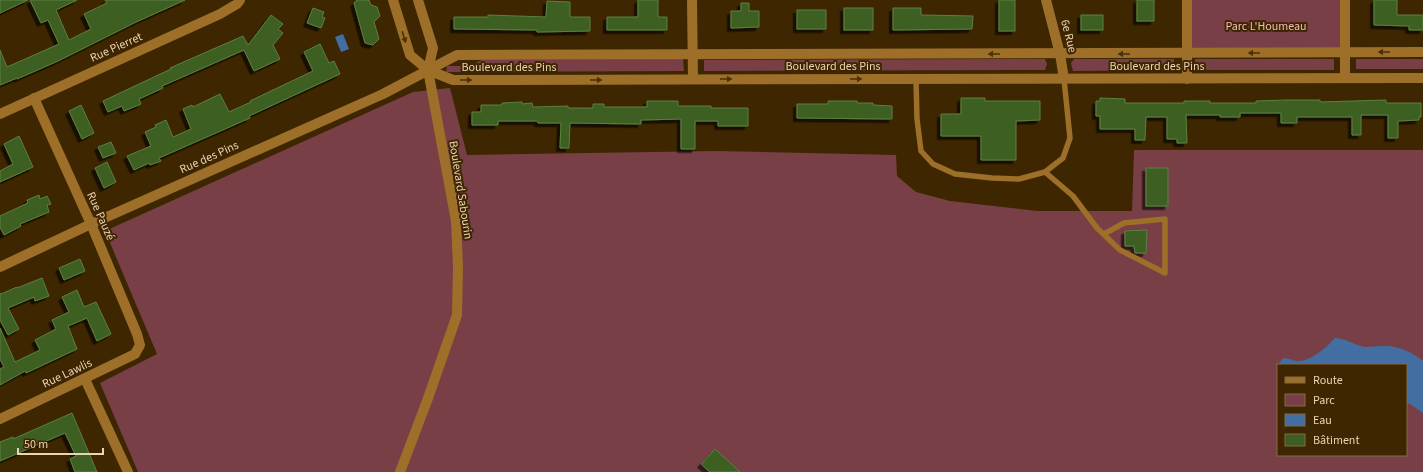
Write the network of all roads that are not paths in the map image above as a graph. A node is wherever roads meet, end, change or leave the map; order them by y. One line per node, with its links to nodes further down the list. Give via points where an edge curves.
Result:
1 (240, 0): 20 (street, Rue Pierret, via 220,14)
2 (393, 0): 13 (street, one-way to 13, via 410,55)
3 (418, 0): 13 (street, Boulevard Sabourin, via 433,48)
4 (692, 0): 10 (street)
5 (1046, 0): 11 (street, 6e Rue)
6 (1187, 0): 12 (street)
7 (1345, 0): 9 (street)
8 (1423, 52): 9 (street, Boulevard des Pins, one-way to 9)
9 (1345, 53): 12 (street, Boulevard des Pins, one-way to 12); 14 (street)
10 (692, 54): 11 (street, Boulevard des Pins, one-way to 10); 13 (street, Boulevard des Pins, via 457,55); 16 (street)
11 (1060, 54): 12 (street, Boulevard des Pins, one-way to 11); 18 (street, 6e Rue)
12 (1186, 54): 19 (street)
13 (428, 70): 16 (street, Boulevard des Pins, one-way to 16, via 453,80); 23 (street, Rue des Pins, via 383,94); 30 (street, Boulevard Sabourin, via 456,221 456,314 427,402)
14 (1345, 78): 15 (street, Boulevard des Pins); 19 (street, Boulevard des Pins)
15 (1423, 78)
16 (693, 79): 17 (street, Boulevard des Pins, one-way to 17)
17 (916, 79): 18 (street, Boulevard des Pins); 22 (lane, via 921,151 934,164 955,174 992,178 1019,179)
18 (1064, 79): 19 (street, Boulevard des Pins); 22 (lane, via 1070,138 1063,158)
19 (1187, 79)
20 (34, 98): 21 (street, Rue Pierret); 23 (street, Rue Pauzé)
21 (0, 114)
22 (1045, 172): 24 (lane, via 1073,196)
23 (91, 224): 25 (street, Rue des Pins); 26 (street, Rue Pauzé)
24 (1104, 234): 24 (lane, via 1120,250 1165,273 1165,219 1124,223)
25 (0, 267)
26 (140, 345): 27 (street, Rue Lawlis, via 135,354)
27 (85, 379): 28 (street, Rue Lawlis); 29 (street)
28 (0, 419)
29 (128, 472)
30 (400, 472)

